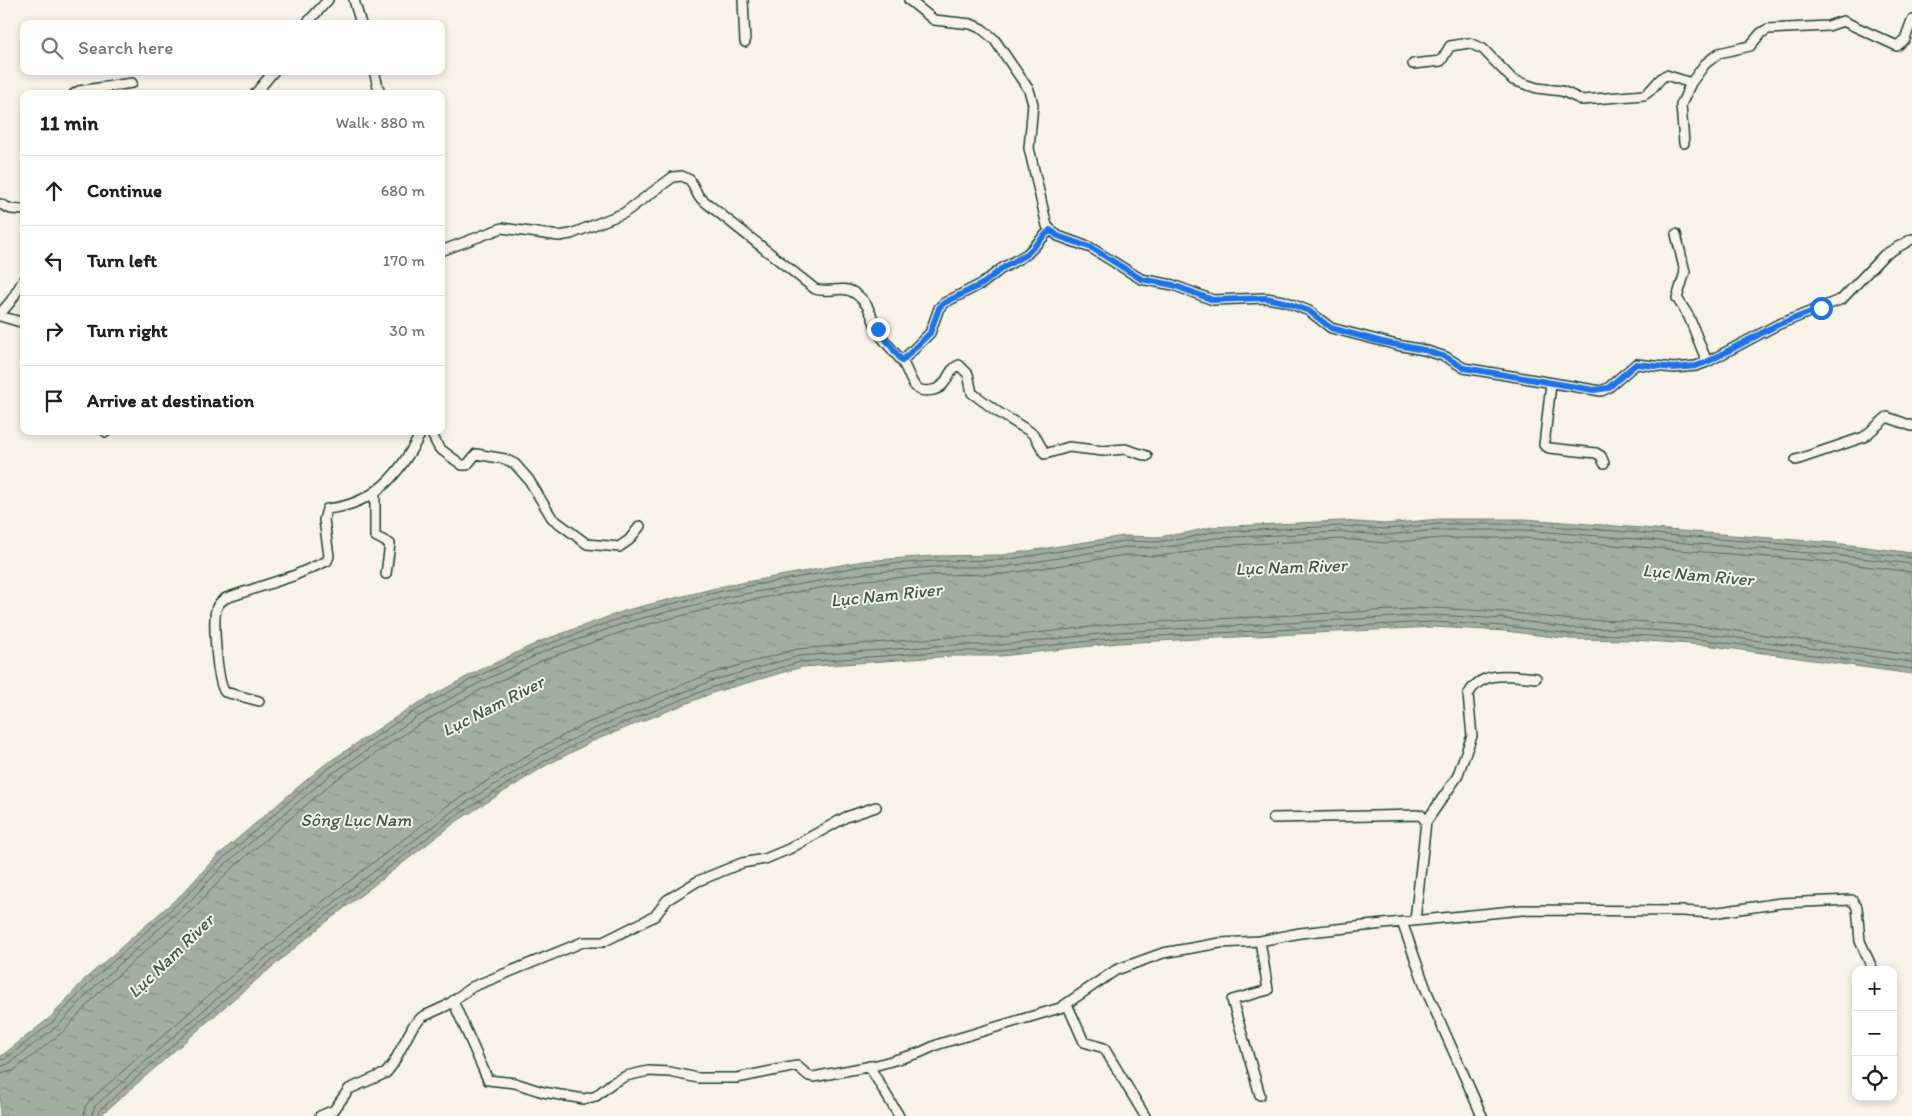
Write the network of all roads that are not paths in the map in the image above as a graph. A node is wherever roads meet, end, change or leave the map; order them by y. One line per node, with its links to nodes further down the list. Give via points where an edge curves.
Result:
1 (328, 0): 5 (street)
2 (354, 0): 6 (street)
3 (743, 0): 8 (street)
4 (909, 0): 20 (street, via 934,20 971,24 994,39 1029,90 1033,104 1029,148)
5 (310, 20)
6 (360, 20)
7 (1912, 20): 13 (street, via 1905,38 1897,46 1843,21 1828,26 1768,29 1750,46 1716,55)
8 (745, 42)
9 (1413, 64): 13 (street, via 1441,61 1450,46 1469,43 1483,49 1513,80 1562,91 1587,101 1644,95 1666,75)
10 (271, 75): 15 (street)
11 (375, 75): 16 (street)
12 (132, 83): 14 (street)
13 (1692, 83): 17 (street, via 1681,105)
14 (85, 90)
15 (258, 90)
16 (379, 90)
17 (1684, 143)
18 (0, 204): 19 (street, via 11,210)
19 (20, 210)
20 (1050, 230): 27 (street, via 1027,254 984,283 944,303 930,333); 29 (street, via 1092,248 1147,281 1173,285 1213,300 1266,298 1284,302 1309,311 1331,328 1349,334 1424,350 1446,357 1464,368)
21 (1676, 234): 28 (street, via 1685,272 1677,298 1689,317)
22 (1912, 238): 28 (street, via 1884,255 1842,299 1777,325)
23 (445, 249): 27 (street, via 502,228 559,236 577,232 624,214 673,177 682,176 690,180 699,197 815,289 839,288 858,295 869,305 880,333)
24 (20, 286): 25 (street)
25 (0, 315): 26 (street)
26 (20, 322)
27 (902, 361): 33 (street, via 911,383 923,391 940,388 956,365 962,366 968,374 972,392 1035,436 1045,454 1070,447 1103,451 1125,449)
28 (1707, 362): 29 (street, via 1674,368 1636,364 1610,387 1601,390)
29 (1551, 384): 35 (street, via 1544,445 1596,453)
30 (1912, 426): 34 (street, via 1887,417 1864,437)
31 (419, 435): 36 (street, via 400,466)
32 (432, 435): 37 (street, via 439,448 462,465 467,465 476,454 511,460 529,480 552,518 587,544 619,546 629,540)
33 (1147, 456)
34 (1796, 460)
35 (1604, 463)
36 (375, 494): 38 (street, via 375,536 390,544); 40 (street, via 327,509 324,520 327,561 226,598 218,605 215,618 222,688 225,692)
37 (640, 526)
38 (386, 574)
39 (1536, 678): 43 (street, via 1492,676 1478,681 1471,688 1467,700 1472,736 1466,755 1457,777)
40 (260, 701)
41 (876, 807): 48 (street, via 846,817 789,850 742,863 698,881 667,900 656,916 603,942 583,942 547,956 472,987)
42 (1273, 818): 43 (street, via 1422,815)
43 (1426, 822): 44 (street)
44 (1415, 920): 45 (street); 47 (street, via 1549,909 1712,913 1788,902 1852,900 1857,908 1860,941)
45 (1402, 922): 46 (street, via 1308,932); 55 (street, via 1427,992)
46 (1260, 941): 49 (street, via 1220,942 1139,961 1116,970); 51 (street, via 1268,990 1232,1000)
47 (1871, 966)
48 (453, 1001): 50 (street, via 488,1080 515,1083 568,1097 592,1098 626,1076 648,1071 698,1078 736,1078 797,1066 814,1077); 52 (street, via 433,1010 412,1026 386,1073 349,1089 334,1110)
49 (1067, 1004): 50 (street, via 919,1053); 54 (street, via 1084,1042 1104,1048)
50 (869, 1066): 53 (street)
51 (1260, 1095)
52 (320, 1116)
53 (899, 1116)
54 (1145, 1116)
55 (1482, 1116)

